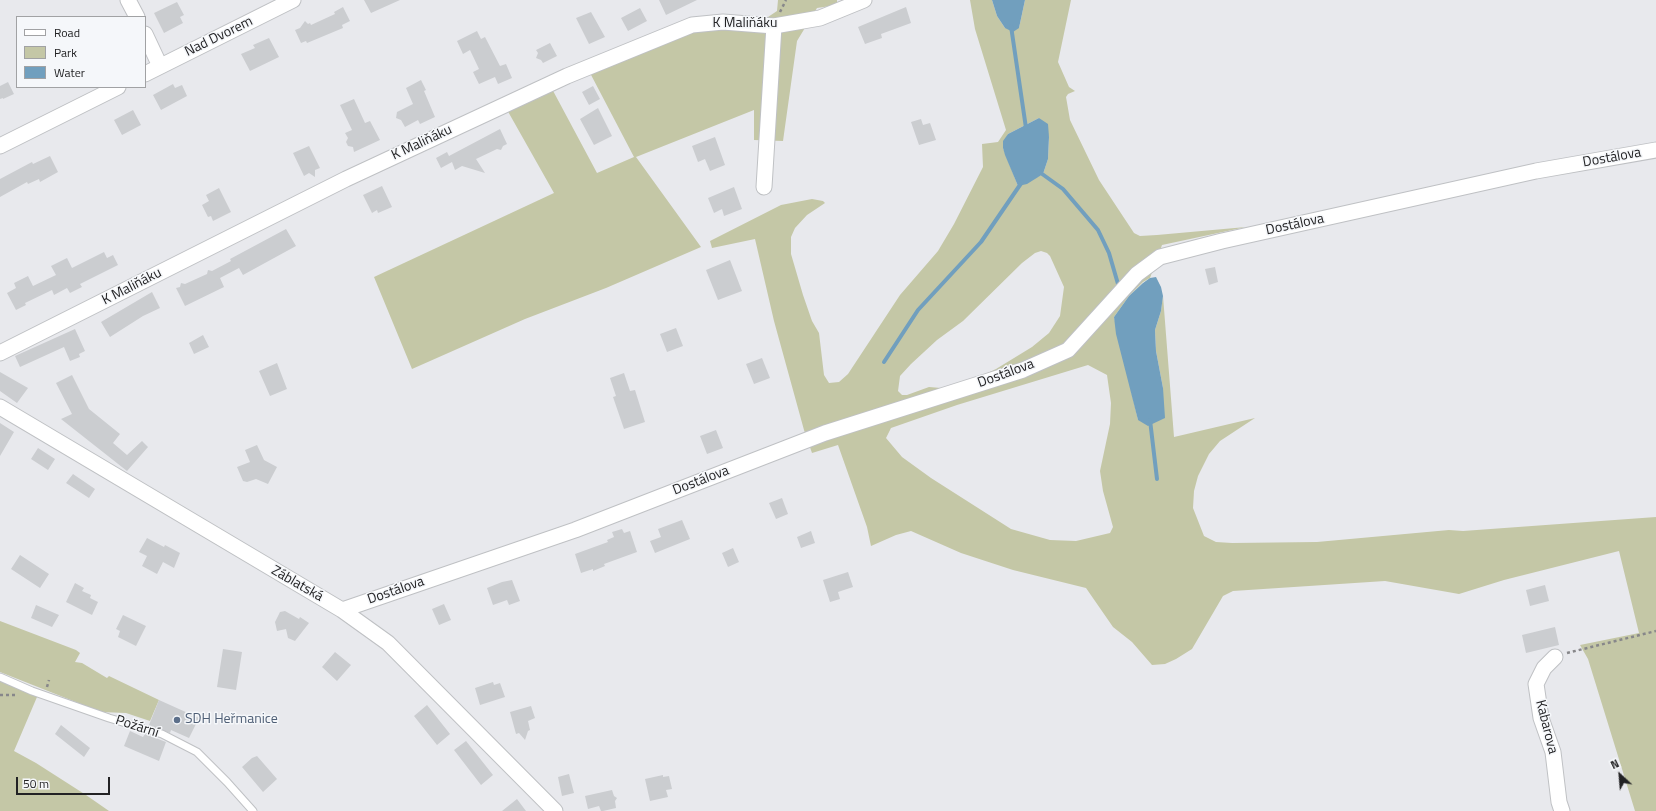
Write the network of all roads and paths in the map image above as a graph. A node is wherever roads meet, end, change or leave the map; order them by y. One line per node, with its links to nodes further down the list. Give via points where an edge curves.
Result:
1 (128, 0): 4 (street)
2 (293, 0): 7 (street, Nad Dvorem)
3 (864, 0): 5 (street, K Maliňáku, via 820,18)
4 (136, 16)
5 (774, 26): 12 (street); 13 (street, K Maliňáku, via 723,22 692,25 567,76 346,179)
6 (146, 36): 7 (street)
7 (160, 66): 8 (street, Nad Dvorem)
8 (146, 73)
9 (116, 88): 10 (street)
10 (0, 146)
11 (1656, 150): 15 (street, Dostálova, via 1536,171 1160,257 1138,274 1068,350 1023,370 825,433 575,530)
12 (764, 187)
13 (0, 353)
14 (0, 408): 15 (street, Záblatská)
15 (342, 610): 20 (street, Záblatská, via 388,643)
16 (1656, 631): 17 (path)
17 (1555, 657): 21 (street, Kabarova, via 1544,668 1536,684 1542,718 1553,752)
18 (0, 677): 19 (lane, Požární, via 102,716 162,734 197,752)
19 (253, 811)
20 (555, 811)
21 (1562, 811)

